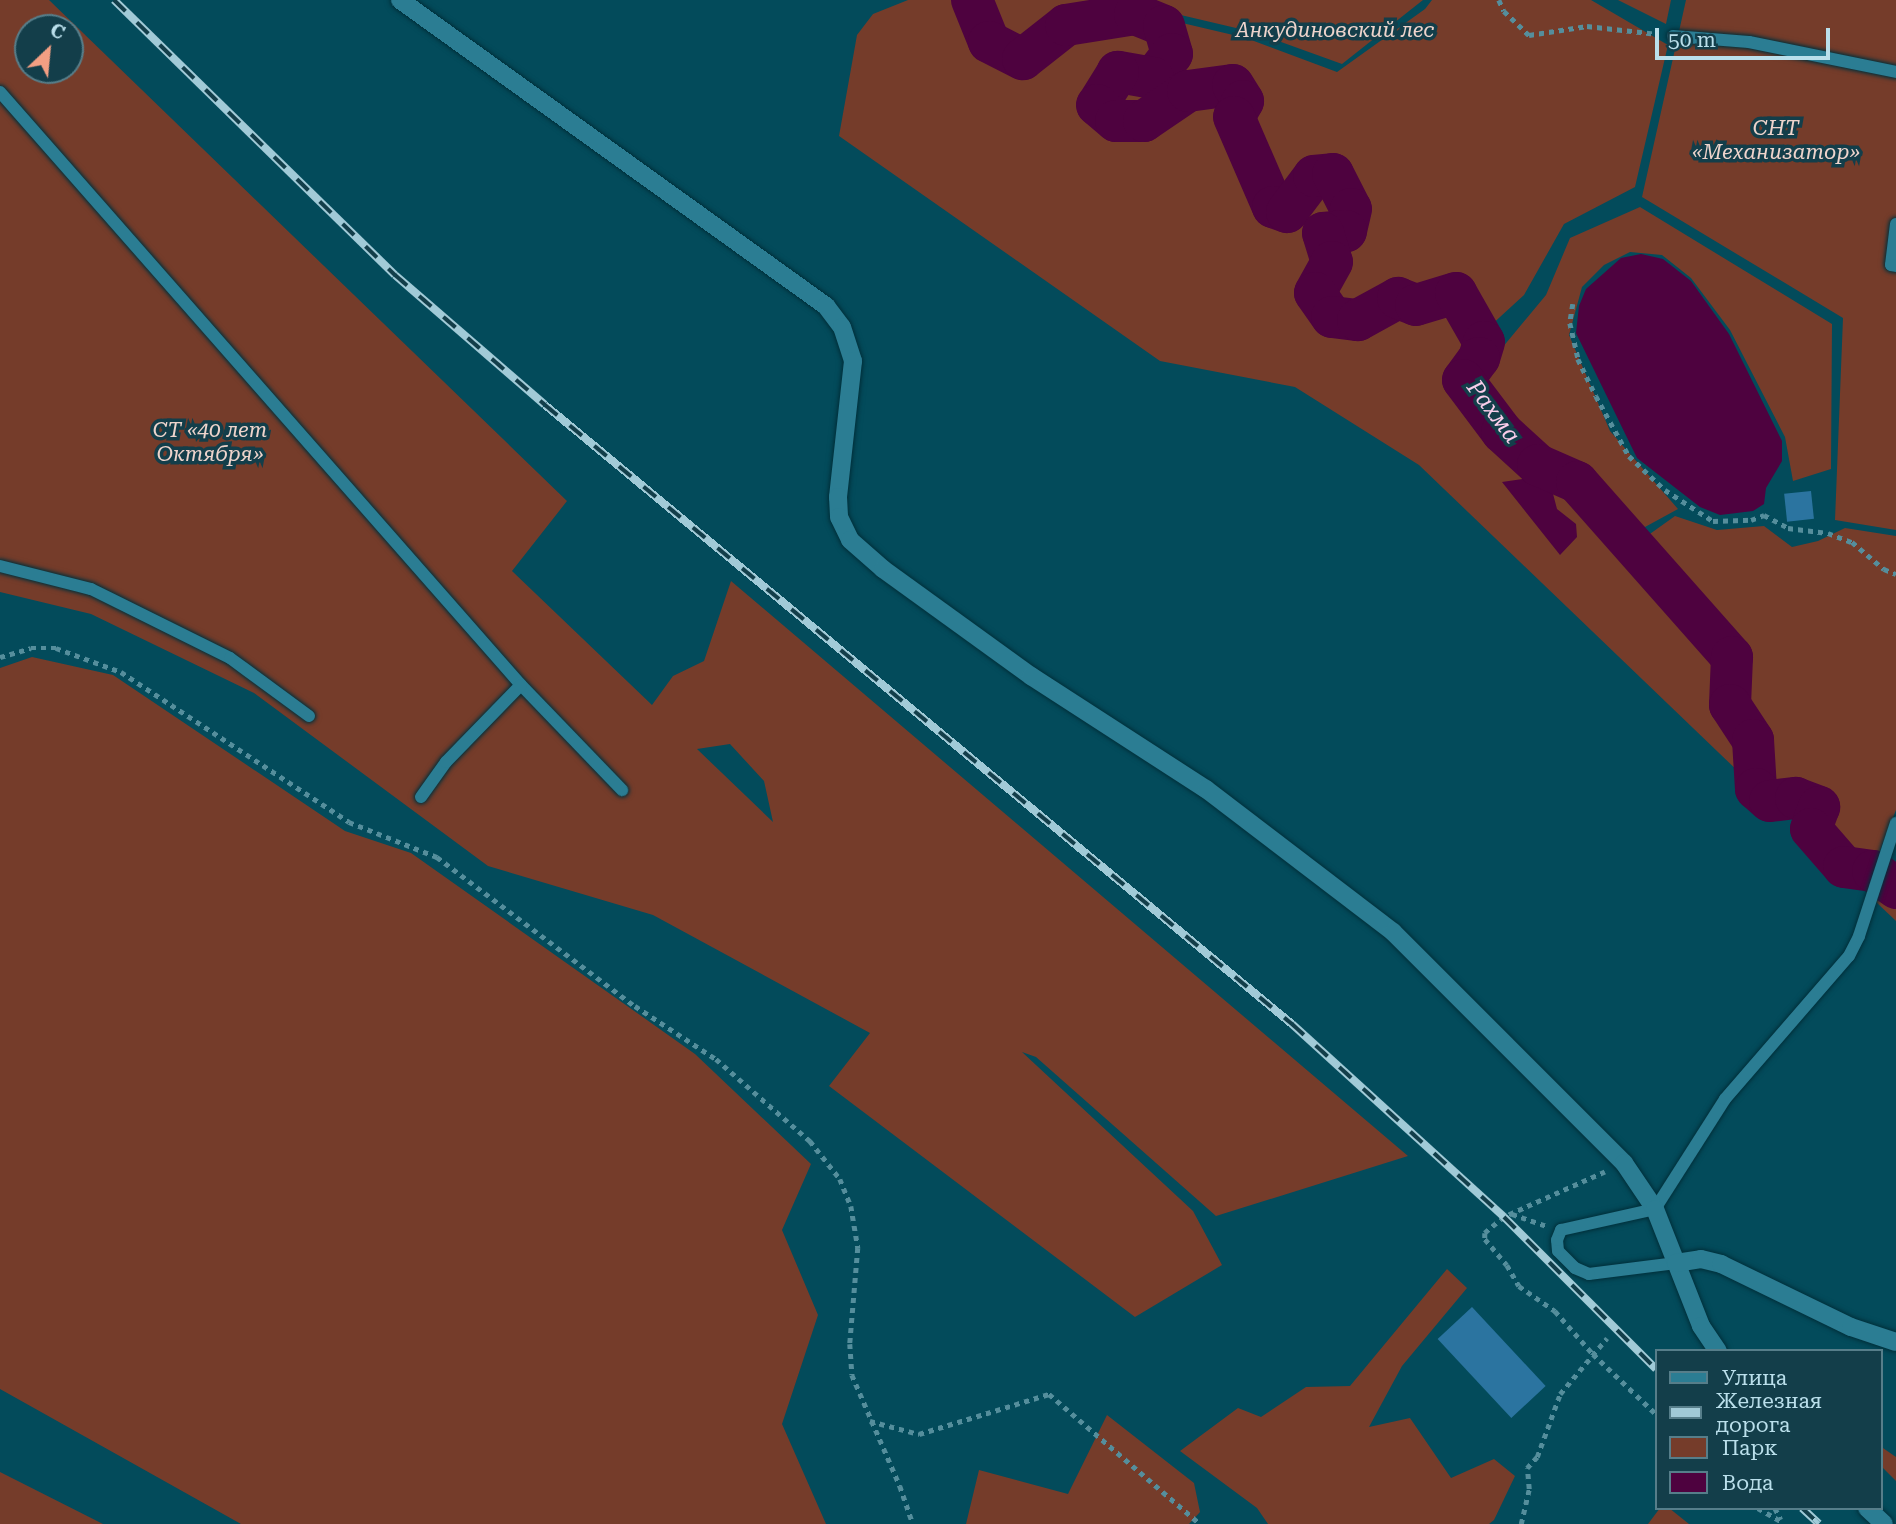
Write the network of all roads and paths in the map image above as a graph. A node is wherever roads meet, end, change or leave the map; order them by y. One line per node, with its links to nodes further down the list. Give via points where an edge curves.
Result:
1 (400, 0): 17 (street, via 826,306 842,327 853,361 838,497 839,517 850,540 1031,676 1206,789 1393,932 1623,1163)
2 (1499, 0): 3 (path, via 1529,35 1587,26)
3 (1673, 36): 4 (lane, via 1749,42)
4 (1896, 72)
5 (0, 92): 12 (lane)
6 (1896, 224): 7 (lane, via 1891,265)
7 (1896, 266)
8 (1573, 304): 10 (path, via 1570,323 1578,359 1596,396 1629,456 1665,489 1713,521 1765,515 1788,528 1828,533 1852,542)
9 (0, 566): 13 (lane, via 102,594 230,658)
10 (1896, 574)
11 (0, 657): 24 (path, via 31,648 56,648 121,673 349,822 437,857 635,1006 716,1059 810,1141 840,1179 851,1206 858,1248 852,1375)
12 (521, 685): 14 (lane); 15 (lane, via 446,762)
13 (309, 716)
14 (622, 790)
15 (421, 797)
16 (1896, 823): 17 (lane, via 1849,956 1725,1100)
17 (1656, 1209): 19 (lane); 20 (street)
18 (1512, 1213): 19 (path)
19 (1561, 1230): 20 (lane, via 1558,1251 1575,1268 1589,1274)
20 (1676, 1263): 22 (street, via 1701,1259 1721,1264 1851,1327); 23 (street, via 1701,1326)
21 (1607, 1338): 30 (path, via 1560,1394 1537,1457 1527,1468 1529,1489)
22 (1896, 1342)
23 (1717, 1349)
24 (870, 1421): 28 (path); 29 (path, via 919,1434 1049,1394)
25 (1761, 1510): 27 (path)
26 (1869, 1510): 31 (street)
27 (1783, 1523)
28 (913, 1524)
29 (1200, 1524)
30 (1521, 1524)
31 (1884, 1524)

